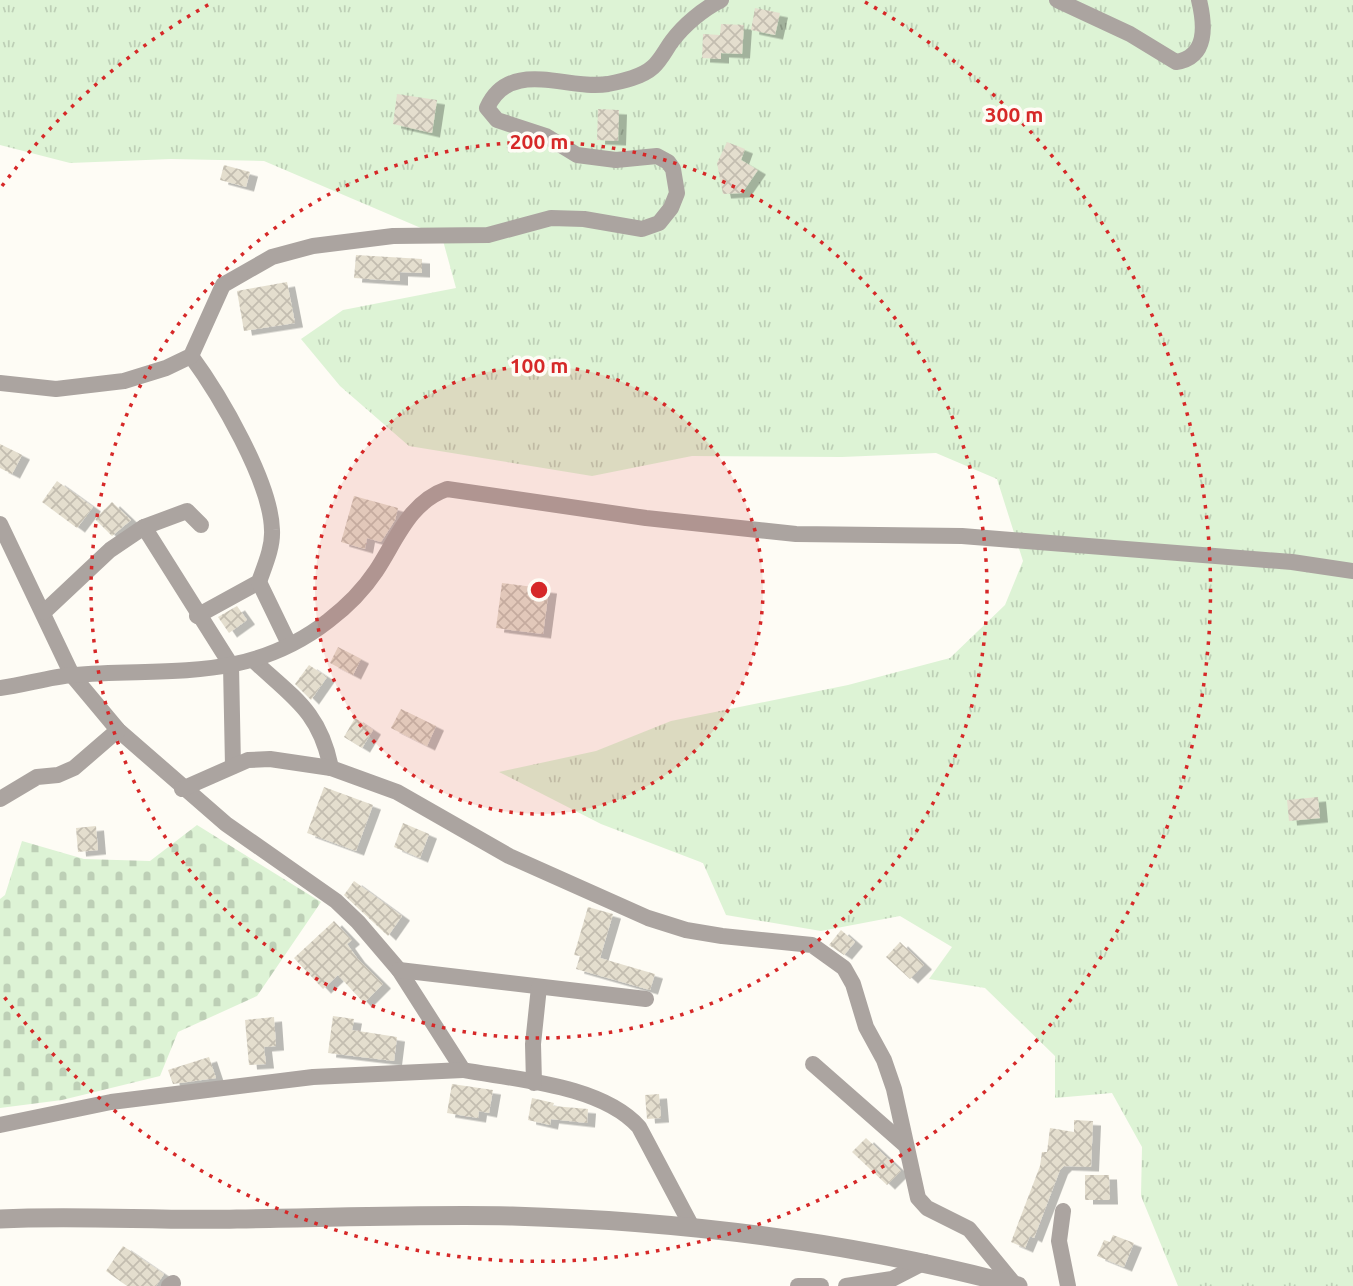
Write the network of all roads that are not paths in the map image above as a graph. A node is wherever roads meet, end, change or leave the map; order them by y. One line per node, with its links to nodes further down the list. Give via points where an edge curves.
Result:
1 (722, 0): 4 (street, via 688,24 653,67 631,78 606,84 534,77 508,84 493,95 487,108 497,120 546,136 577,155 616,160 657,156 668,162 677,193 659,223 642,229 551,218 488,235 366,238 282,254 223,285)
2 (1057, 0): 3 (street, via 1130,34 1176,62 1195,54 1202,40)
3 (1199, 0)
4 (191, 356): 5 (street, via 124,381 88,387); 10 (street, via 211,384 256,472 270,513 269,553)
5 (0, 383)
6 (0, 525): 11 (street)
7 (201, 526): 8 (street, via 187,511)
8 (144, 527): 11 (street, via 110,550); 12 (street)
9 (1353, 571): 13 (street, via 1292,562 962,536 796,534 447,489 416,508 374,575 343,607)
10 (259, 582): 12 (street); 13 (street)
11 (44, 612): 16 (street)
12 (197, 616): 15 (street)
13 (289, 644): 14 (street)
14 (254, 662): 15 (street); 20 (street, via 311,714 326,742)
15 (231, 665): 16 (street, via 163,674); 19 (street)
16 (72, 675): 17 (street); 18 (street)
17 (0, 688)
18 (117, 730): 21 (street); 22 (street, via 74,768 37,777)
19 (233, 766): 20 (street, via 270,759); 21 (street)
20 (331, 768): 30 (street, via 397,792 509,856 648,918 722,936 812,944 829,954 853,984 866,1027 884,1060)
21 (183, 789): 23 (street, via 336,901)
22 (0, 799)
23 (399, 970): 24 (street); 27 (street)
24 (539, 987): 25 (street); 28 (street)
25 (646, 999)
26 (813, 1065): 30 (street)
27 (463, 1070): 28 (street); 29 (street, via 313,1077 111,1102)
28 (534, 1083): 33 (street, via 601,1100 630,1118)
29 (0, 1125)
30 (904, 1144): 38 (street, via 923,1205 969,1229)
31 (1063, 1211): 39 (street, via 1059,1241)
32 (0, 1219): 33 (street, via 510,1216)
33 (692, 1227): 34 (street)
34 (925, 1262): 37 (street, via 892,1279); 38 (street)
35 (798, 1286): 36 (street)
36 (821, 1286)
37 (846, 1286)
38 (1016, 1286)
39 (1068, 1286)

